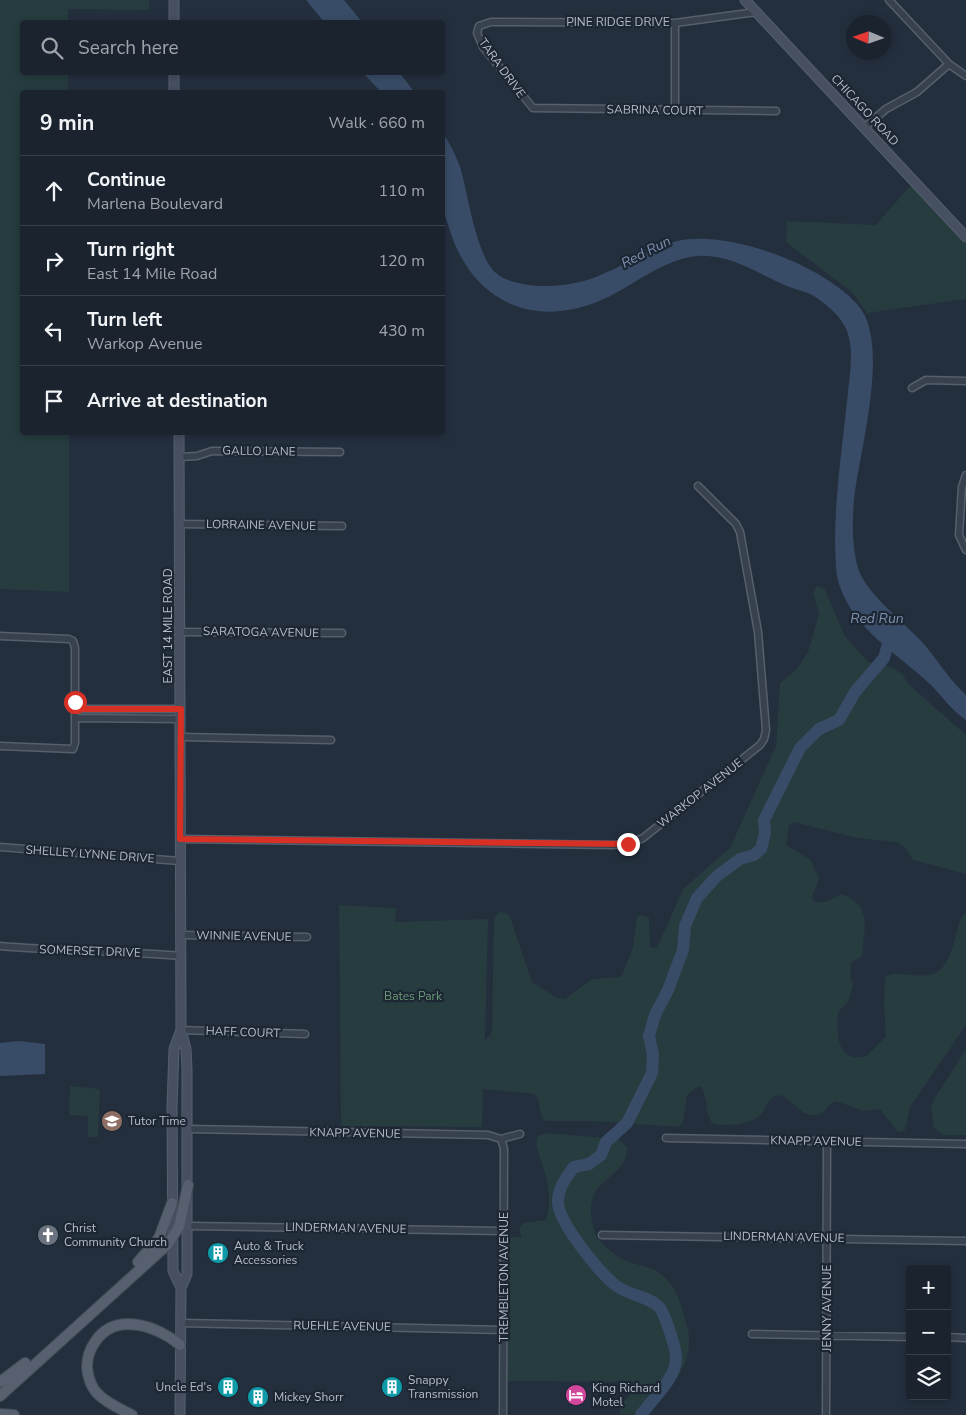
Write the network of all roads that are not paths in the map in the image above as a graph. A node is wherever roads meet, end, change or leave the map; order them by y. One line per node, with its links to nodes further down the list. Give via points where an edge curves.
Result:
1 (174, 0): 5 (main road)
2 (745, 0): 4 (main road, CHICAGO ROAD)
3 (891, 1): 8 (street)
4 (756, 12): 6 (street, PINE RIDGE DRIVE); 15 (main road, CHICAGO ROAD)
5 (174, 20)
6 (675, 23): 7 (street, PINE RIDGE DRIVE, via 491,22); 13 (street)
7 (479, 26): 12 (street, TARA DRIVE, via 477,33 483,47)
8 (949, 64): 10 (street); 15 (street, via 917,92 886,109)
9 (174, 75): 11 (main road)
10 (966, 76)
11 (174, 90)
12 (533, 108): 13 (street, SABRINA COURT)
13 (675, 111): 14 (street, SABRINA COURT)
14 (776, 111)
15 (864, 128): 16 (main road, CHICAGO ROAD)
16 (966, 237)
17 (966, 381): 18 (street, via 926,380)
18 (912, 388)
19 (179, 435): 21 (main road, EAST 14 MILE ROAD)
20 (340, 452): 21 (street, GALLO LANE, via 212,450 197,456)
21 (179, 456): 24 (main road, EAST 14 MILE ROAD)
22 (965, 476): 26 (street, via 959,535)
23 (698, 486): 36 (street, WARKOP AVENUE, via 740,532 758,632 766,730 760,744 643,838 612,846)
24 (180, 524): 25 (street, LORRAINE AVENUE); 27 (main road, EAST 14 MILE ROAD)
25 (342, 526)
26 (966, 550)
27 (180, 632): 28 (street, SARATOGA AVENUE); 31 (main road, EAST 14 MILE ROAD)
28 (342, 633)
29 (0, 636): 30 (street, via 73,641)
30 (75, 709): 31 (street); 32 (street)
31 (181, 714): 32 (street); 33 (main road, EAST 14 MILE ROAD)
32 (75, 718): 35 (street, via 72,749)
33 (181, 737): 34 (street); 36 (main road, EAST 14 MILE ROAD)
34 (331, 740)
35 (0, 746)
36 (180, 839): 38 (main road, EAST 14 MILE ROAD)
37 (0, 847): 38 (street, SHELLEY LYNNE DRIVE)
38 (180, 860): 39 (main road, EAST 14 MILE ROAD)
39 (180, 935): 40 (street, WINNIE AVENUE); 42 (main road, EAST 14 MILE ROAD)
40 (307, 937)
41 (0, 946): 42 (street, SOMERSET DRIVE)
42 (181, 956): 43 (main road, EAST 14 MILE ROAD)
43 (181, 1030): 44 (street, HAFF COURT); 45 (main road, EAST 14 MILE ROAD, via 186,1049); 52 (main road, EAST 14 MILE ROAD, via 174,1049)
44 (305, 1034)
45 (188, 1130): 48 (street, KNAPP AVENUE, via 488,1135); 51 (main road, EAST 14 MILE ROAD)
46 (520, 1134): 48 (street, KNAPP AVENUE)
47 (666, 1138): 49 (street, KNAPP AVENUE)
48 (501, 1139): 54 (street, TREMBLETON AVENUE, via 504,1148)
49 (827, 1142): 50 (street, KNAPP AVENUE); 56 (street, JENNY AVENUE)
50 (966, 1144)
51 (188, 1185): 53 (main road, EAST 14 MILE ROAD); 57 (main road, via 179,1226)
52 (172, 1203): 57 (main road, EAST 14 MILE ROAD); 68 (main road, via 163,1230 148,1252 19,1369)
53 (188, 1226): 54 (street, LINDERMAN AVENUE); 59 (main road, EAST 14 MILE ROAD, via 187,1274)
54 (504, 1231): 61 (street, TREMBLETON AVENUE)
55 (602, 1235): 56 (street, LINDERMAN AVENUE)
56 (826, 1238): 58 (street, LINDERMAN AVENUE); 63 (street, JENNY AVENUE)
57 (172, 1239): 59 (main road, EAST 14 MILE ROAD, via 173,1272); 69 (main road)
58 (966, 1241)
59 (180, 1288): 60 (main road, EAST 14 MILE ROAD)
60 (181, 1323): 61 (street, RUEHLE AVENUE); 67 (main road, EAST 14 MILE ROAD)
61 (504, 1330): 74 (street, TREMBLETON AVENUE)
62 (752, 1334): 63 (street)
63 (828, 1335): 64 (street); 75 (street, JENNY AVENUE)
64 (906, 1337)
65 (951, 1337): 66 (street)
66 (966, 1338)
67 (180, 1345): 72 (main road, via 165,1334 130,1324 108,1329 94,1343 87,1364 91,1384 104,1400); 73 (main road, EAST 14 MILE ROAD)
68 (0, 1382)
69 (0, 1396)
70 (0, 1414): 71 (main road)
71 (14, 1415)
72 (132, 1415)
73 (180, 1415)
74 (503, 1415)
75 (826, 1415)

